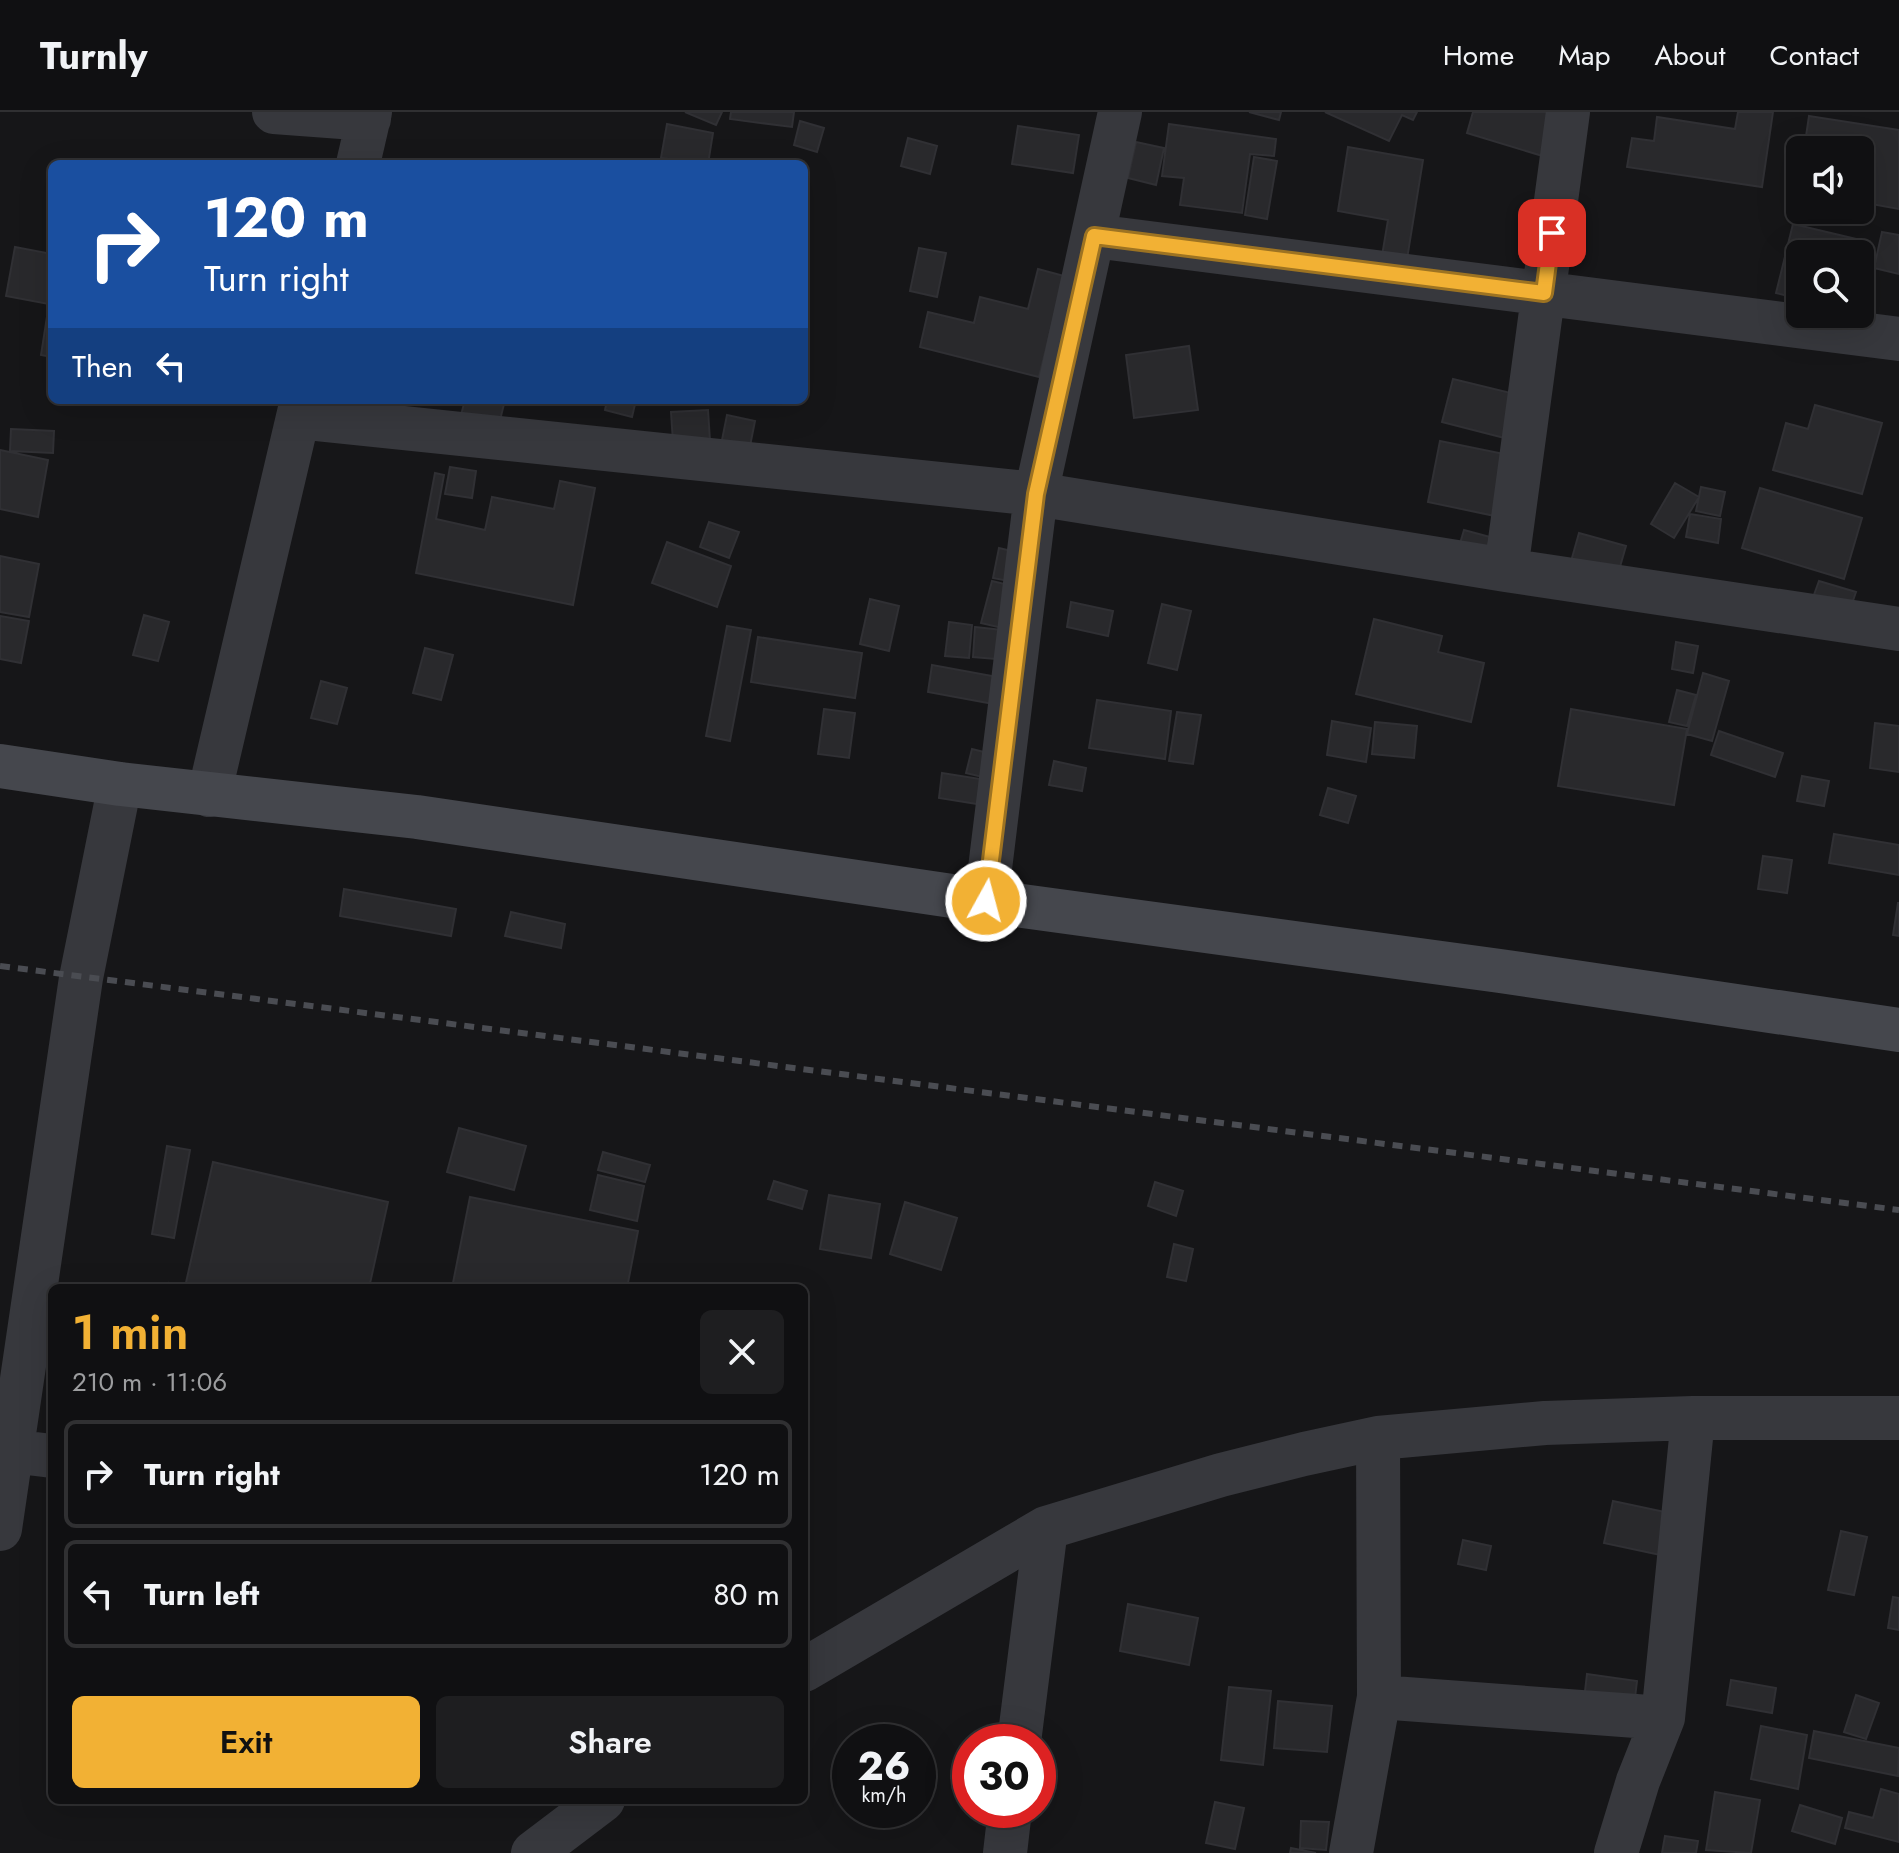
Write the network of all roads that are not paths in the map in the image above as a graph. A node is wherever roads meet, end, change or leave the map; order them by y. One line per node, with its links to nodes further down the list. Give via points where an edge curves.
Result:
1 (274, 112): 4 (street)
2 (1120, 112): 6 (street)
3 (1568, 112): 7 (street)
4 (370, 116): 5 (street)
5 (359, 160)
6 (1094, 236): 7 (street); 10 (street)
7 (1544, 293): 8 (street); 11 (street)
8 (1899, 339)
9 (300, 409): 10 (street); 15 (street)
10 (1036, 494): 11 (street); 16 (street)
11 (1506, 570): 12 (street)
12 (1899, 629)
13 (0, 766): 14 (street)
14 (120, 784): 15 (street); 18 (street, via 81,978)
15 (209, 795): 16 (street, via 417,817)
16 (986, 901): 17 (street)
17 (1899, 1030)
18 (50, 1284)
19 (48, 1299): 23 (street)
20 (1693, 1418): 21 (street); 22 (street, via 1545,1423); 28 (street)
21 (1899, 1418)
22 (1378, 1438): 24 (street, via 1221,1475); 27 (street)
23 (32, 1454): 25 (street)
24 (1046, 1528): 26 (street); 29 (street)
25 (0, 1529)
26 (808, 1668)
27 (1379, 1697): 28 (street); 34 (street)
28 (1663, 1718): 35 (street)
29 (1021, 1724)
30 (598, 1804): 32 (street)
31 (1008, 1828): 33 (street)
32 (533, 1853)
33 (1005, 1853)
34 (1351, 1853)
35 (1616, 1853)

